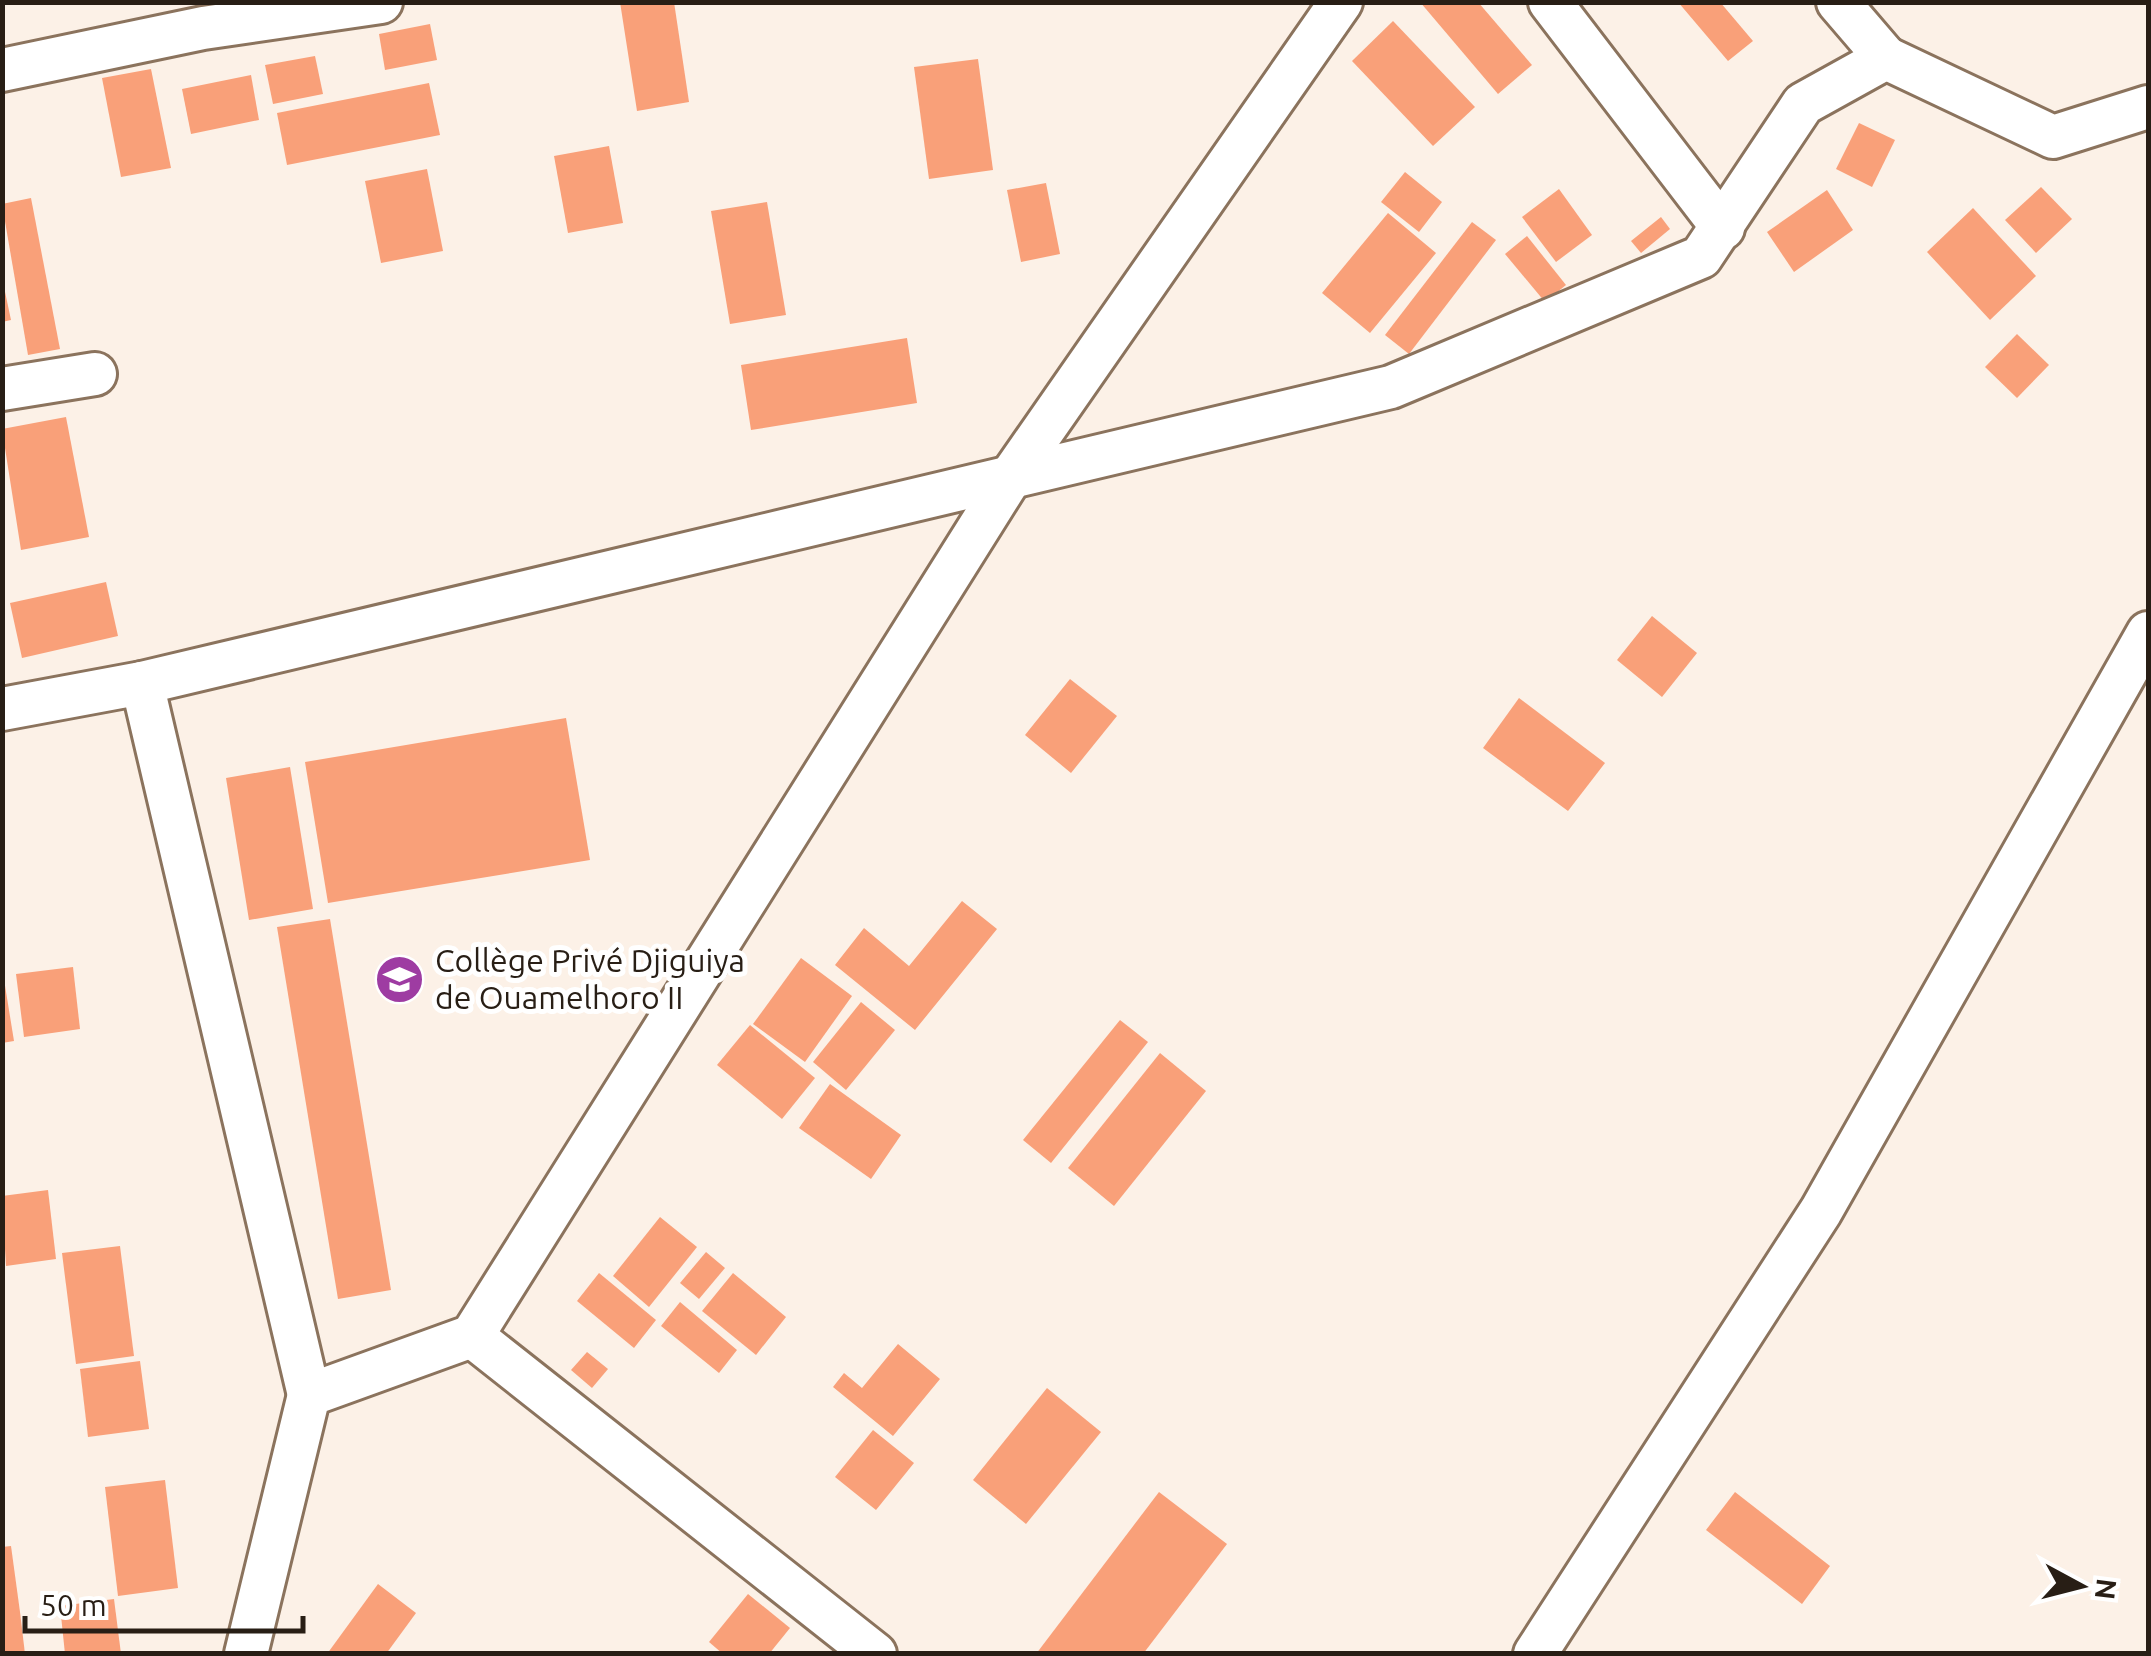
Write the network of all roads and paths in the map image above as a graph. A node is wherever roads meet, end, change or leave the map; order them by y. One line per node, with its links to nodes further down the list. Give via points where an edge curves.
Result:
1 (381, 2): 6 (street, via 203,28)
2 (1341, 2): 11 (street)
3 (1550, 2): 8 (street)
4 (1838, 2): 5 (street)
5 (1886, 58): 7 (street, via 2052,136); 8 (street, via 1803,104)
6 (2, 70)
7 (2148, 107)
8 (1723, 228): 11 (street, via 1701,257 1391,387)
9 (95, 374): 10 (street)
10 (2, 389)
11 (1012, 475): 13 (street); 15 (street)
12 (2148, 633): 19 (street, via 1820,1211)
13 (142, 683): 14 (street); 16 (street)
14 (2, 709)
15 (472, 1336): 16 (street); 18 (street)
16 (309, 1395): 17 (street)
17 (246, 1654)
18 (875, 1654)
19 (1536, 1654)

